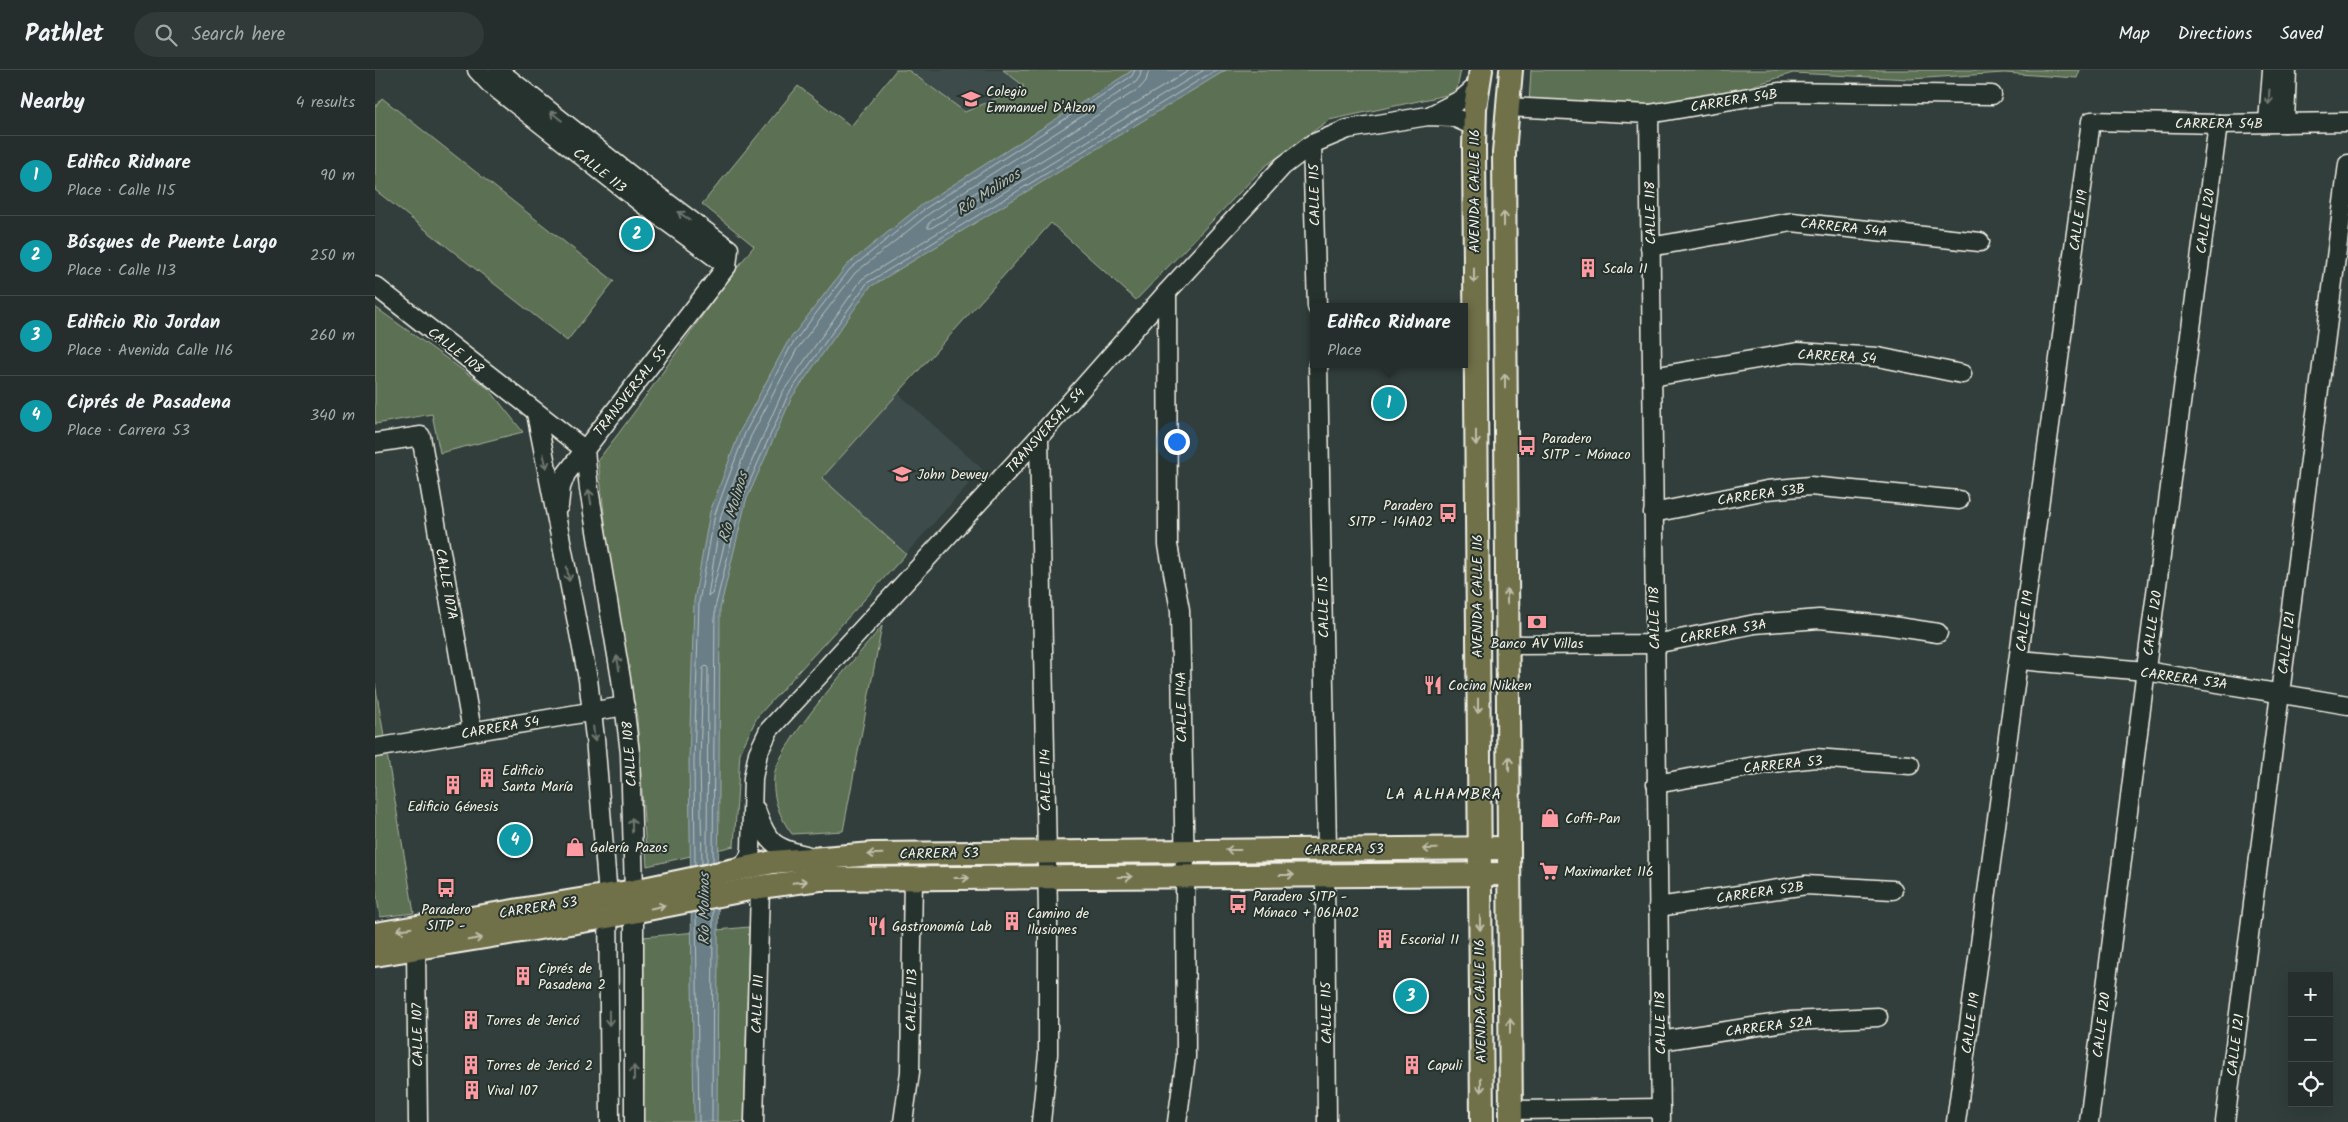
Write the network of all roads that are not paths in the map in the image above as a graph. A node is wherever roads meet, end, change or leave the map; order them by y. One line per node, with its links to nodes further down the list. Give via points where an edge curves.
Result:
1 (1511, 70): 7 (main road)
2 (2272, 70): 12 (street, one-way to 12)
3 (2287, 70): 12 (street)
4 (491, 73): 19 (street, CALLE 113, via 640,202); 19 (street, CALLE 113, one-way to 4, via 729,249 724,244)
5 (1480, 78): 9 (street, via 1462,99); 14 (main road, AVENIDA CALLE 116)
6 (1992, 96): 8 (street, CARRERA 54B, via 1779,92)
7 (1506, 107): 8 (street, CARRERA 54B); 35 (main road, one-way to 7)
8 (1649, 114): 18 (street, CALLE 118)
9 (1428, 116): 14 (street, via 1453,117); 15 (street, via 1348,129)
10 (2091, 120): 13 (street, CARRERA 54B); 36 (street, CALLE 119)
11 (2348, 122): 12 (street, CARRERA 54B)
12 (2276, 123): 13 (street, CARRERA 54B)
13 (2218, 124): 37 (street, CALLE 120)
14 (1474, 126): 47 (main road, AVENIDA CALLE 116, one-way to 47)
15 (1312, 144): 21 (street, TRANSVERSAL 54, via 1283,166); 22 (street, CALLE 115)
16 (2348, 164): 38 (street, CALLE 121)
17 (1980, 242): 18 (street, CARRERA 54A, via 1792,222)
18 (1650, 247): 25 (street, CALLE 118)
19 (727, 266): 29 (street, TRANSVERSAL 55)
20 (375, 286): 26 (street, CALLE 108)
21 (1167, 292): 27 (street, TRANSVERSAL 54); 50 (street, CALLE 114A, via 1168,544 1180,610)
22 (1317, 303)
23 (1318, 368): 49 (street, CALLE 115)
24 (1962, 374): 25 (street, CARRERA 54, via 1878,357 1798,352)
25 (1652, 377): 31 (street, CALLE 118)
26 (536, 413): 29 (street, CALLE 108); 32 (street, one-way to 32)
27 (1039, 437): 46 (street, TRANSVERSAL 54, via 769,730 758,753); 51 (street, CALLE 114)
28 (375, 443): 42 (street, CALLE 107A, via 421,436)
29 (585, 450): 32 (street, TRANSVERSAL 55, via 561,486); 40 (street, CALLE 108, one-way to 29)
30 (1959, 500): 31 (street, CARRERA 53B, via 1810,486 1767,490)
31 (1653, 513): 34 (street, CALLE 118)
32 (560, 526): 41 (street, one-way to 41)
33 (1938, 633): 34 (street, CARRERA 53A, via 1819,619 1755,624)
34 (1655, 644): 35 (street, CARRERA 53A); 45 (street, CALLE 118)
35 (1508, 645): 48 (main road, one-way to 35)
36 (2019, 660): 37 (street, CARRERA 53A); 81 (street, CALLE 119)
37 (2146, 671): 38 (street, CARRERA 53A); 82 (street, CALLE 120)
38 (2280, 692): 39 (street, CARRERA 53A); 83 (street, CALLE 121)
39 (2348, 705)
40 (625, 706): 41 (street, CARRERA 54); 62 (street, CALLE 108, one-way to 40, via 630,753)
41 (592, 711): 42 (street, CARRERA 54); 63 (street, one-way to 63)
42 (472, 731): 43 (street, CARRERA 54)
43 (375, 748)
44 (1910, 764): 45 (street, CARRERA 53, via 1815,758)
45 (1656, 784): 64 (street, CALLE 118)
46 (753, 802): 52 (street, TRANSVERSAL 54, via 763,831 773,845 789,852); 57 (street, TRANSVERSAL 54, via 751,849)
47 (1479, 848): 48 (main road, CARRERA 53); 49 (main road, CARRERA 53, one-way to 49); 53 (main road, AVENIDA CALLE 116)
48 (1509, 848): 54 (main road)
49 (1327, 850): 50 (main road, CARRERA 53, one-way to 50)
50 (1184, 851): 51 (main road, CARRERA 53); 56 (street, CALLE 114A)
51 (1047, 852): 52 (main road, CARRERA 53, one-way to 52); 58 (street, CALLE 114)
52 (817, 857): 57 (main road, CARRERA 53, via 773,862)
53 (1479, 874): 54 (main road, CARRERA 53); 55 (main road, CARRERA 53); 80 (main road, AVENIDA CALLE 116, one-way to 80)
54 (1509, 874): 71 (main road, one-way to 54)
55 (1325, 875): 56 (main road, CARRERA 53, one-way to 55); 79 (street, CALLE 115)
56 (1185, 876): 58 (main road, CARRERA 53, one-way to 56); 78 (street, CALLE 114A, via 1186,1057)
57 (735, 877): 60 (main road, CARRERA 53); 62 (main road, CARRERA 53)
58 (1047, 877): 59 (main road, CARRERA 53, one-way to 58); 77 (street, CALLE 114, via 1048,1054)
59 (913, 878): 60 (main road, CARRERA 53, one-way to 59, via 820,879); 76 (street, CALLE 113, via 910,1072)
60 (760, 887): 75 (street, CALLE 111)
61 (1893, 890): 64 (street, CARRERA 52B, via 1806,884)
62 (634, 902): 63 (main road, CARRERA 53); 74 (street, CALLE 108, one-way to 62)
63 (607, 906): 65 (main road, CARRERA 53, one-way to 65); 66 (main road, CARRERA 53, one-way to 63); 73 (street, one-way to 73)
64 (1658, 907): 69 (street, CALLE 118)
65 (375, 934)
66 (416, 948): 67 (main road, CARRERA 53); 72 (street, CALLE 107)
67 (375, 955)
68 (1878, 1017): 69 (street, CARRERA 52A, via 1791,1021)
69 (1660, 1041): 70 (street, CALLE 118)
70 (1661, 1115): 71 (street)
71 (1511, 1116)
72 (419, 1122)
73 (610, 1122)
74 (634, 1122)
75 (754, 1122)
76 (903, 1122)
77 (1041, 1122)
78 (1177, 1122)
79 (1327, 1122)
80 (1481, 1122)
81 (1956, 1122)
82 (2089, 1122)
83 (2225, 1122)

